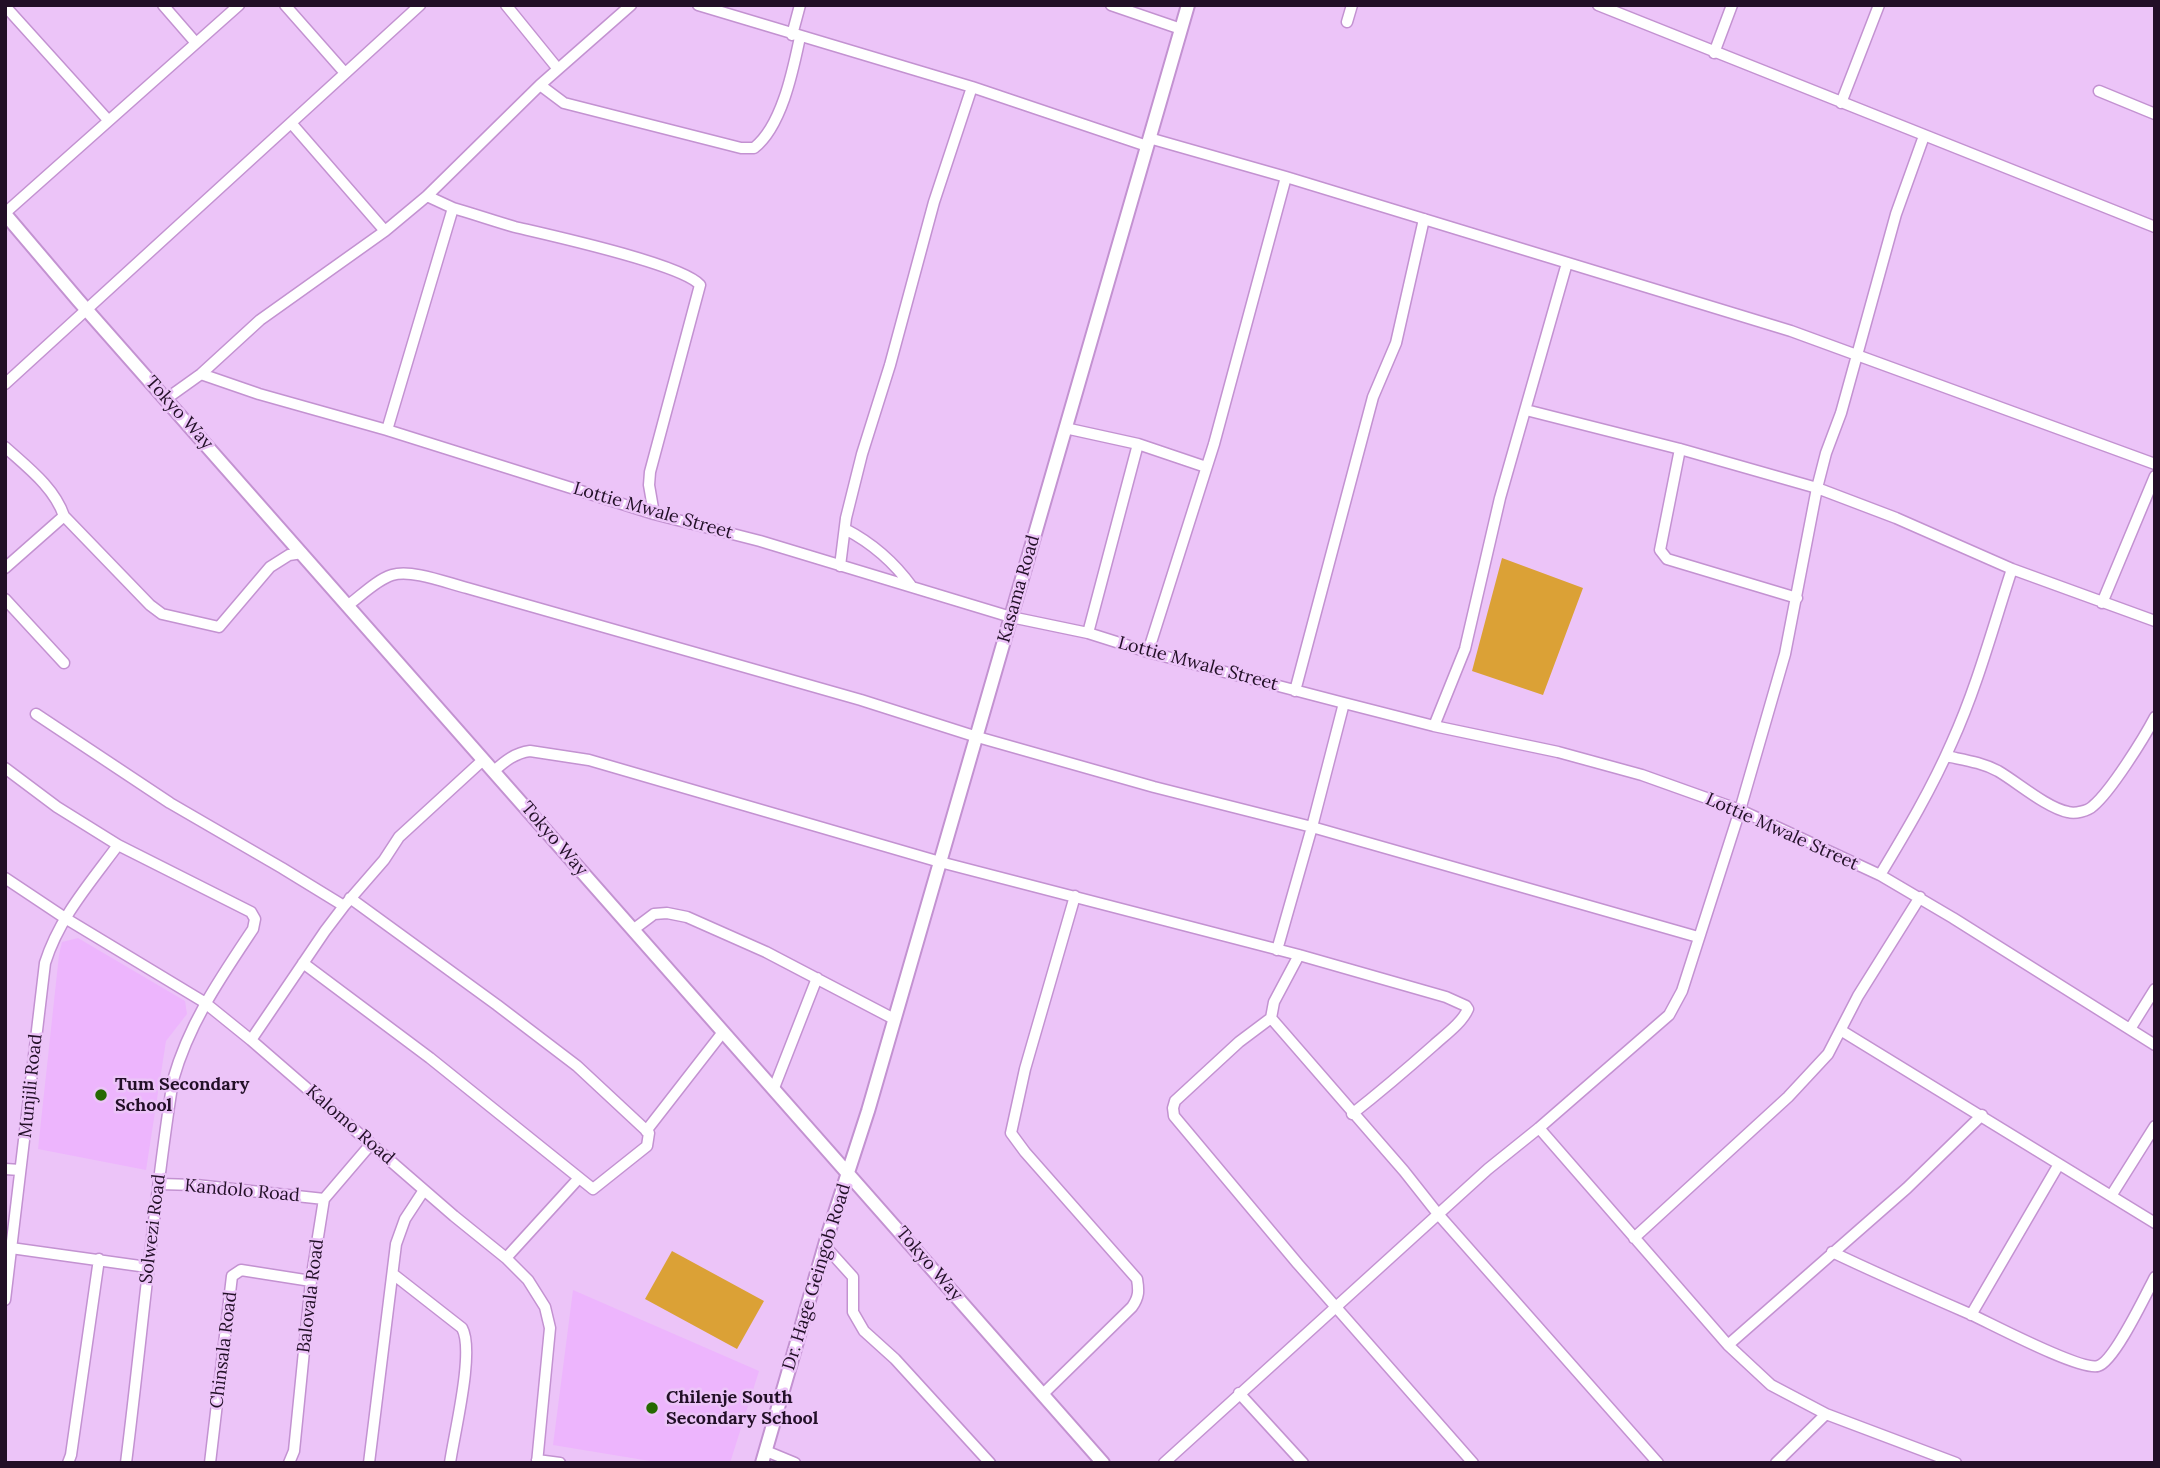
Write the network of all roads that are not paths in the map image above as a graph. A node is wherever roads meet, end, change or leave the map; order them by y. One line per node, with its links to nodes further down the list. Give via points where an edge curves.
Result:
1 (163, 5): 19 (street)
2 (239, 5): 19 (street)
3 (285, 5): 22 (street)
4 (420, 5): 22 (street)
5 (506, 5): 21 (street)
6 (631, 5): 21 (street)
7 (698, 5): 18 (street)
8 (800, 5): 18 (street)
9 (1111, 5): 17 (street)
10 (1188, 5): 17 (main road, Kasama Road)
11 (1352, 5): 16 (street)
12 (1598, 5): 20 (street)
13 (1732, 5): 20 (street)
14 (1879, 5): 26 (street)
15 (5, 6): 28 (street)
16 (1347, 22)
17 (1181, 29): 31 (main road, Kasama Road)
18 (796, 36): 23 (street, via 787,88 768,131 754,148 564,103); 24 (street)
19 (196, 43): 28 (street)
20 (1714, 53): 26 (street)
21 (558, 69): 23 (street)
22 (345, 72): 29 (street)
23 (540, 85): 33 (street)
24 (972, 87): 31 (street); 57 (street, via 934,202)
25 (2099, 91): 27 (street)
26 (1841, 103): 30 (street)
27 (2155, 114)
28 (108, 120): 35 (street)
29 (292, 124): 38 (street); 40 (street)
30 (1924, 136): 37 (street); 41 (street, via 1896,214)
31 (1148, 142): 32 (street); 46 (main road, Kasama Road)
32 (1286, 177): 36 (street); 52 (street)
33 (427, 196): 34 (street); 38 (street)
34 (453, 208): 47 (street); 55 (street, via 624,255 700,285 650,472)
35 (5, 214): 40 (main road, Tokyo Way)
36 (1424, 219): 39 (street); 72 (street, via 1396,343 1373,397)
37 (2154, 226)
38 (385, 231): 42 (street, via 260,320)
39 (1567, 263): 41 (street); 45 (street)
40 (86, 309): 43 (street); 44 (main road, Tokyo Way)
41 (1858, 355): 51 (street); 54 (street)
42 (201, 374): 44 (street); 47 (street, Lottie Mwale Street)
43 (5, 384)
44 (166, 399): 58 (main road, Tokyo Way)
45 (1526, 410): 50 (street); 76 (street, via 1465,649)
46 (1065, 428): 48 (street); 67 (main road, Kasama Road)
47 (387, 430): 55 (street, Lottie Mwale Street)
48 (1138, 444): 52 (street); 69 (street)
49 (5, 447): 56 (street, via 34,473 60,504)
50 (1681, 449): 54 (street); 63 (street, via 1660,551 1667,559)
51 (2155, 464)
52 (1206, 467): 70 (street)
53 (2155, 476): 65 (street)
54 (1817, 488): 61 (street); 63 (street)
55 (654, 514): 59 (street, Lottie Mwale Street)
56 (64, 516): 58 (street, via 155,610 212,626 223,624 270,567); 60 (street)
57 (845, 528): 59 (street); 62 (street, via 887,558)
58 (302, 553): 66 (main road, Tokyo Way)
59 (841, 566): 62 (street, Lottie Mwale Street)
60 (5, 568)
61 (2012, 569): 65 (street); 78 (street)
62 (913, 588): 67 (street, Lottie Mwale Street)
63 (1797, 598): 82 (street)
64 (5, 599): 71 (street)
65 (2102, 603): 68 (street)
66 (347, 606): 77 (street, via 392,575 408,574 848,696); 79 (main road, Tokyo Way)
67 (1012, 617): 69 (street, Lottie Mwale Street); 77 (main road, Kasama Road)
68 (2155, 621)
69 (1088, 633): 70 (street, Lottie Mwale Street)
70 (1148, 652): 72 (street, Lottie Mwale Street)
71 (64, 663)
72 (1295, 691): 73 (street, Lottie Mwale Street)
73 (1343, 703): 76 (street, Lottie Mwale Street); 83 (street)
74 (36, 714): 90 (street, via 170,803)
75 (2155, 716): 78 (street, via 2104,794 2092,808 2078,812 2057,807 1977,762)
76 (1434, 726): 82 (street, Lottie Mwale Street, via 1642,775)
77 (974, 736): 83 (street); 85 (main road, Kasama Road)
78 (1946, 756): 86 (street)
79 (483, 760): 81 (main road, Tokyo Way); 90 (street, via 408,826)
80 (5, 768): 84 (street)
81 (494, 771): 85 (street, via 530,751 589,760); 92 (main road, Tokyo Way)
82 (1740, 810): 86 (street, Lottie Mwale Street); 93 (street)
83 (1312, 827): 93 (street); 94 (street)
84 (118, 845): 91 (street, Munjili Road); 99 (street, Solwezi Road, via 251,912 255,919 253,929)
85 (940, 862): 88 (street); 100 (main road, Kasama Road)
86 (1880, 875): 89 (street, Lottie Mwale Street)
87 (5, 878): 91 (street, Kalomo Road)
88 (1075, 896): 94 (street); 144 (street, via 1024,1069 1011,1133 1137,1279 1139,1290 1132,1307)
89 (1920, 897): 102 (street, Lottie Mwale Street); 103 (street, via 1858,996)
90 (347, 902): 96 (street); 112 (street, via 497,1004 577,1066)
91 (65, 918): 99 (street, Kalomo Road); 118 (street, Munjili Road, via 52,942 41,988)
92 (634, 929): 97 (street, via 654,914 687,917); 104 (main road, Tokyo Way)
93 (1698, 937): 111 (street, via 1669,1015)
94 (1277, 950): 95 (street)
95 (1299, 955): 101 (street, via 1273,1002); 108 (street, via 1446,997 1468,1009 1442,1038)
96 (303, 963): 105 (street); 120 (street)
97 (817, 978): 100 (street); 107 (street)
98 (2155, 989): 102 (street)
99 (204, 1002): 105 (street, Kalomo Road); 121 (street, Solwezi Road, via 180,1052 173,1080)
100 (894, 1018): 113 (main road, Kasama Road)
101 (1271, 1018): 108 (street); 140 (street, via 1175,1101 1174,1116)
102 (2130, 1029): 106 (street, Lottie Mwale Street)
103 (1842, 1031): 109 (street); 129 (street, via 1828,1054 1787,1097)
104 (723, 1032): 107 (main road, Tokyo Way); 112 (street)
105 (251, 1040): 114 (street, Kalomo Road)
106 (2155, 1045)
107 (774, 1088): 115 (main road, Tokyo Way)
108 (1352, 1114): 127 (street)
109 (1982, 1115): 116 (street); 132 (street)
110 (2155, 1126): 123 (street)
111 (1539, 1128): 127 (street); 129 (street)
112 (646, 1131): 120 (street, via 647,1146 593,1189)
113 (860, 1135): 115 (main road, via 850,1145); 119 (main road, Kasama Road)
114 (371, 1144): 122 (street, Kalomo Road); 125 (street)
115 (824, 1145): 119 (main road, Tokyo Way)
116 (2059, 1164): 123 (street); 141 (street)
117 (5, 1169): 118 (street)
118 (20, 1170): 131 (street, Munjili Road)
119 (848, 1172): 124 (main road, Tokyo Way); 126 (main road, Dr. Hage Geingob Road)
120 (579, 1178): 133 (street)
121 (159, 1184): 125 (street, Kandolo Road); 135 (street, Solwezi Road)
122 (424, 1190): 133 (street, Kalomo Road); 136 (street, via 401,1230)
123 (2111, 1196): 128 (street)
124 (871, 1198): 126 (main road, via 849,1194); 144 (main road, Tokyo Way)
125 (324, 1199): 138 (street, Balovala Road)
126 (839, 1199): 130 (main road, Dr. Hage Geingob Road)
127 (1438, 1214): 140 (street); 161 (street)
128 (2155, 1223)
129 (1634, 1238): 142 (street)
130 (825, 1246): 146 (main road, Dr. Hage Geingob Road); 156 (street, via 853,1277 853,1312 864,1331)
131 (11, 1248): 134 (street); 139 (street, Munjili Road)
132 (1832, 1252): 141 (street); 142 (street)
133 (506, 1258): 147 (street, Kalomo Road, via 528,1280 545,1307 550,1328)
134 (99, 1259): 135 (street); 148 (street)
135 (147, 1267): 149 (street, Solwezi Road)
136 (393, 1274): 152 (street); 153 (street, via 466,1336)
137 (2155, 1277): 141 (street, via 2106,1362 2095,1367)
138 (311, 1281): 150 (street, Chinsala Road, via 241,1270 232,1276); 151 (street, Balovala Road, via 294,1451)
139 (5, 1300)
140 (1337, 1307): 143 (street); 160 (street)
141 (1971, 1315)
142 (1728, 1345): 145 (street, via 1770,1385)
143 (1239, 1393): 158 (street); 159 (street)
144 (1043, 1394): 157 (main road, Tokyo Way)
145 (1826, 1414): 162 (street); 163 (street)
146 (764, 1457): 155 (street)
147 (537, 1461): 154 (street)
148 (68, 1463)
149 (126, 1463)
150 (210, 1463)
151 (289, 1463)
152 (369, 1463)
153 (450, 1463)
154 (560, 1463)
155 (795, 1463)
156 (990, 1463)
157 (1103, 1463)
158 (1164, 1463)
159 (1303, 1463)
160 (1473, 1463)
161 (1658, 1463)
162 (1776, 1463)
163 (1956, 1463)

